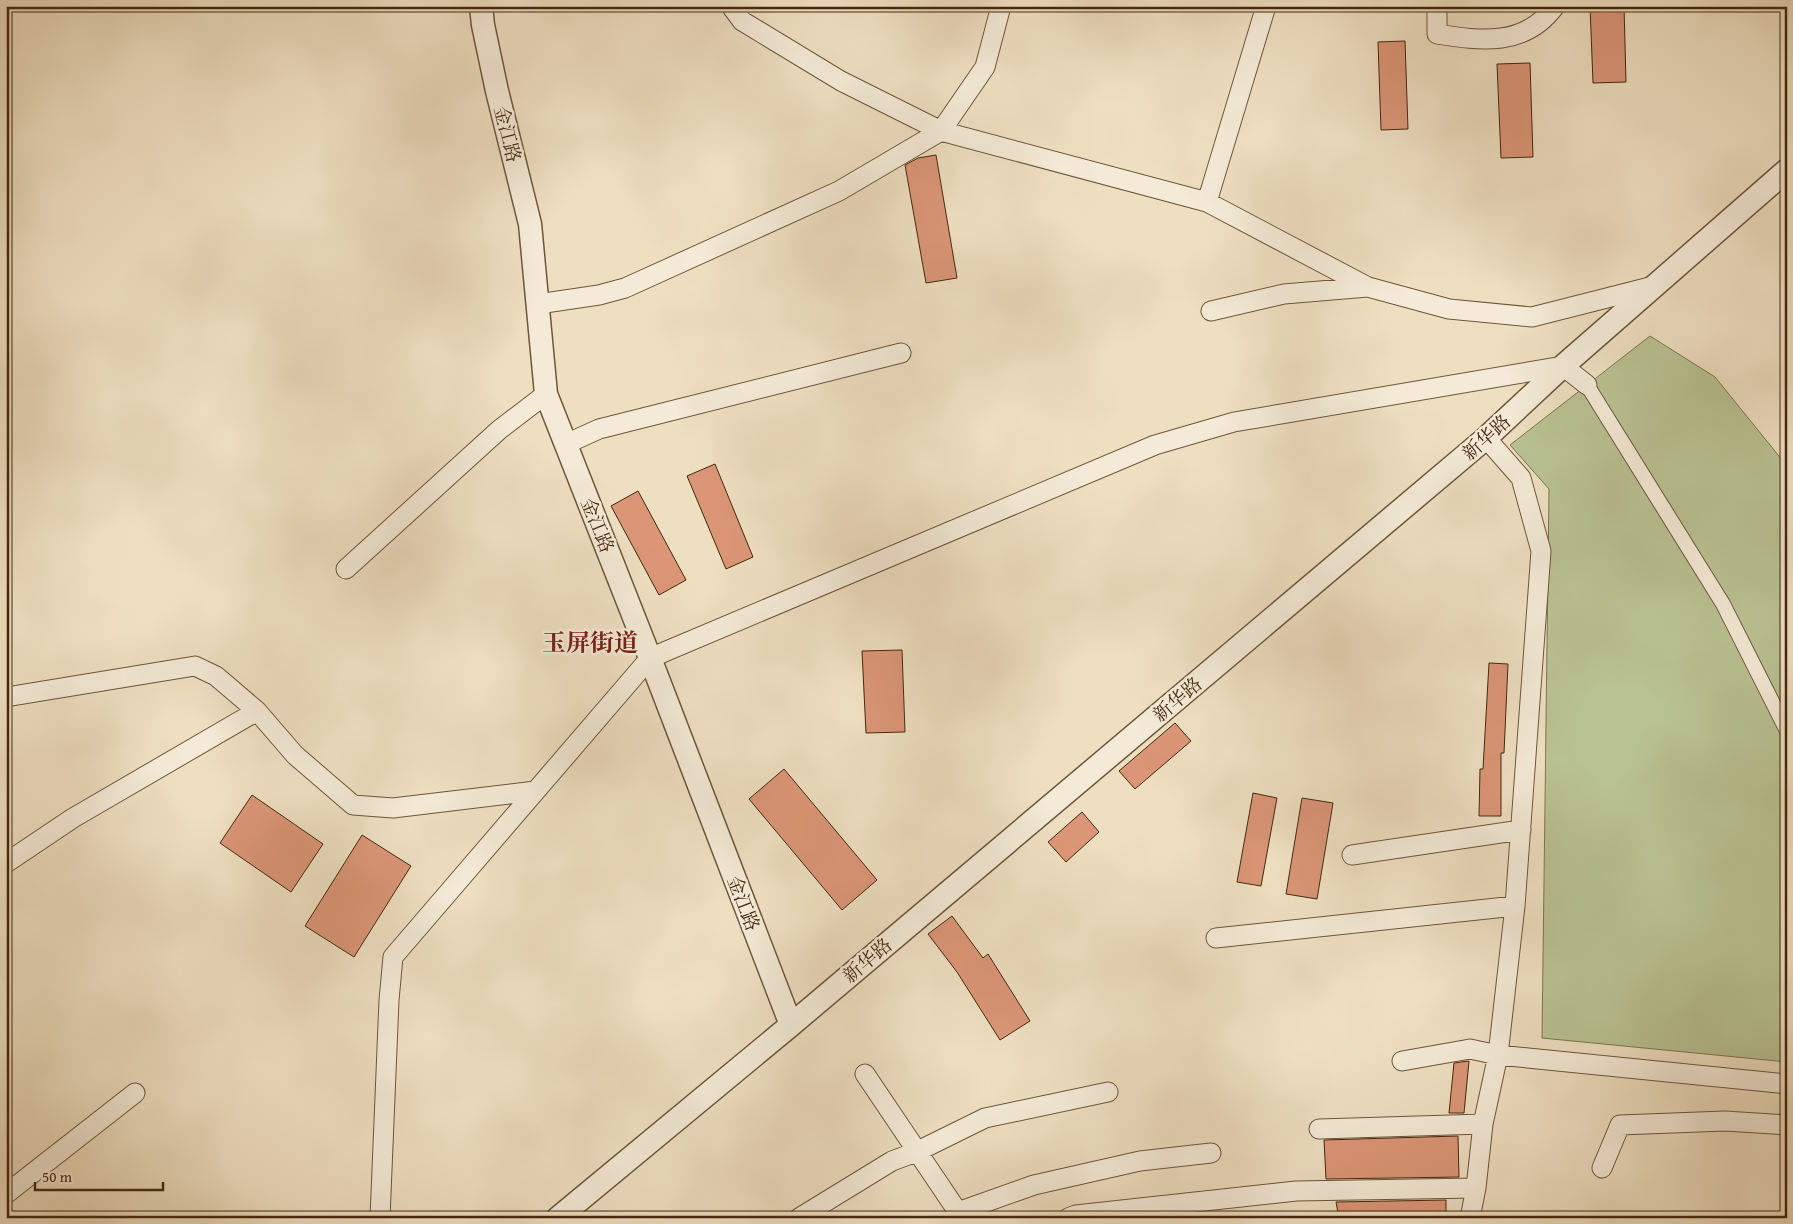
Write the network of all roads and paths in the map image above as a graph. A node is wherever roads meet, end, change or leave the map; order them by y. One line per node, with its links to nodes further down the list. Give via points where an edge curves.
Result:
1 (482, 6): 12 (street, 金江路, via 497,91 530,224)
2 (731, 6): 7 (street, via 742,21 841,81)
3 (1002, 6): 7 (street, via 985,67)
4 (1266, 6): 9 (street)
5 (1437, 6): 6 (street, via 1437,34 1476,40 1505,38 1537,26)
6 (1555, 6)
7 (941, 131): 9 (street); 12 (street, via 839,190 625,288)
8 (1787, 170): 10 (street, 新华路)
9 (1207, 202): 11 (street)
10 (1654, 286): 11 (street, via 1532,317 1449,309); 15 (street, 新华路)
11 (1368, 287): 13 (street, via 1284,294)
12 (538, 304): 17 (street, 金江路)
13 (1211, 311)
14 (902, 353): 19 (street, via 599,429)
15 (1563, 366): 16 (street); 18 (street, 新华路); 21 (street, via 1234,422 1154,445)
16 (1587, 385): 24 (street, via 1722,604)
17 (546, 394): 19 (street, 金江路); 20 (street, via 499,430)
18 (1486, 438): 26 (street, via 1521,478 1541,551); 31 (street, 新华路)
19 (566, 444): 21 (street, 金江路)
20 (346, 569)
21 (650, 658): 25 (street); 31 (street, 金江路)
22 (6, 697): 23 (street, via 195,666 216,676)
23 (257, 711): 25 (street, via 295,755 353,805 393,808); 28 (street, via 73,818)
24 (1787, 731)
25 (535, 790): 48 (street, via 393,957)
26 (1521, 830): 27 (street); 29 (street)
27 (1352, 855)
28 (6, 863)
29 (1515, 906): 30 (street); 32 (street)
30 (1216, 938)
31 (791, 1025): 49 (street, 新华路)
32 (1498, 1055): 33 (street, via 1470,1049); 35 (street); 38 (street)
33 (1402, 1062)
34 (864, 1074): 41 (street)
35 (1787, 1084)
36 (1108, 1092): 41 (street, via 985,1118)
37 (135, 1093): 45 (street)
38 (1483, 1124): 40 (street); 44 (street)
39 (1787, 1125): 43 (street, via 1725,1121 1620,1124)
40 (1319, 1129)
41 (916, 1152): 46 (street); 50 (street, via 892,1161)
42 (1211, 1153): 46 (street, via 1140,1161 1034,1185)
43 (1602, 1168)
44 (1476, 1188): 47 (street, via 1296,1191); 51 (street)
45 (6, 1194)
46 (960, 1215)
47 (1076, 1217)
48 (380, 1218)
49 (558, 1218)
50 (799, 1218)
51 (1470, 1218)

